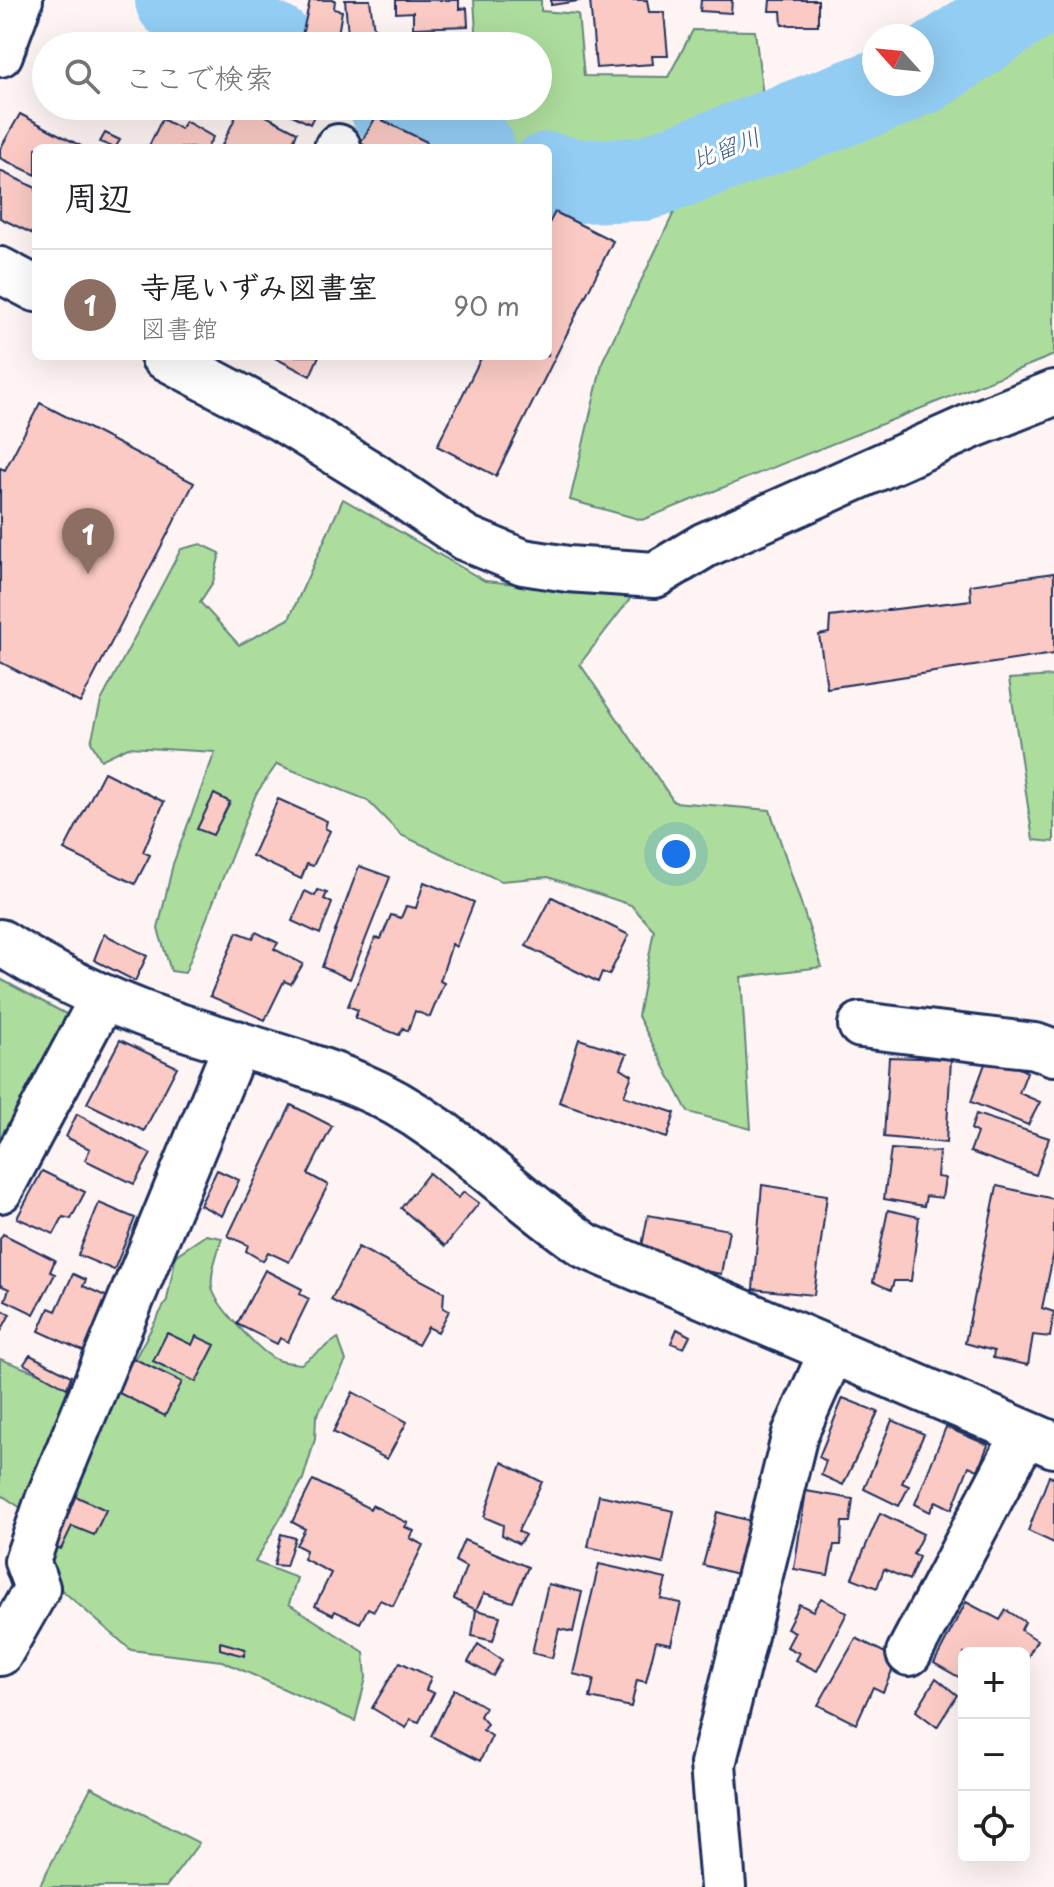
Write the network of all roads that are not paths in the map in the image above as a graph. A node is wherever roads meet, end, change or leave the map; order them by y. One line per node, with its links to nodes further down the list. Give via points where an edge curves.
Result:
1 (20, 0): 2 (street)
2 (0, 54)
3 (0, 270): 4 (street)
4 (32, 287)
5 (181, 360): 6 (street)
6 (221, 369): 7 (street, via 282,419 465,538 523,562 655,575 705,545)
7 (1054, 393)
8 (0, 942): 9 (street)
9 (103, 997): 11 (street); 13 (street)
10 (861, 1025): 12 (street, via 1035,1046)
11 (237, 1043): 14 (street, via 360,1086 406,1110 586,1246); 16 (street, via 48,1500)
12 (1054, 1053)
13 (0, 1190)
14 (832, 1351): 15 (street); 19 (street, via 795,1434 713,1764)
15 (1040, 1439): 18 (street)
16 (14, 1552): 17 (street, via 37,1588)
17 (0, 1653)
18 (909, 1653)
19 (723, 1887)

